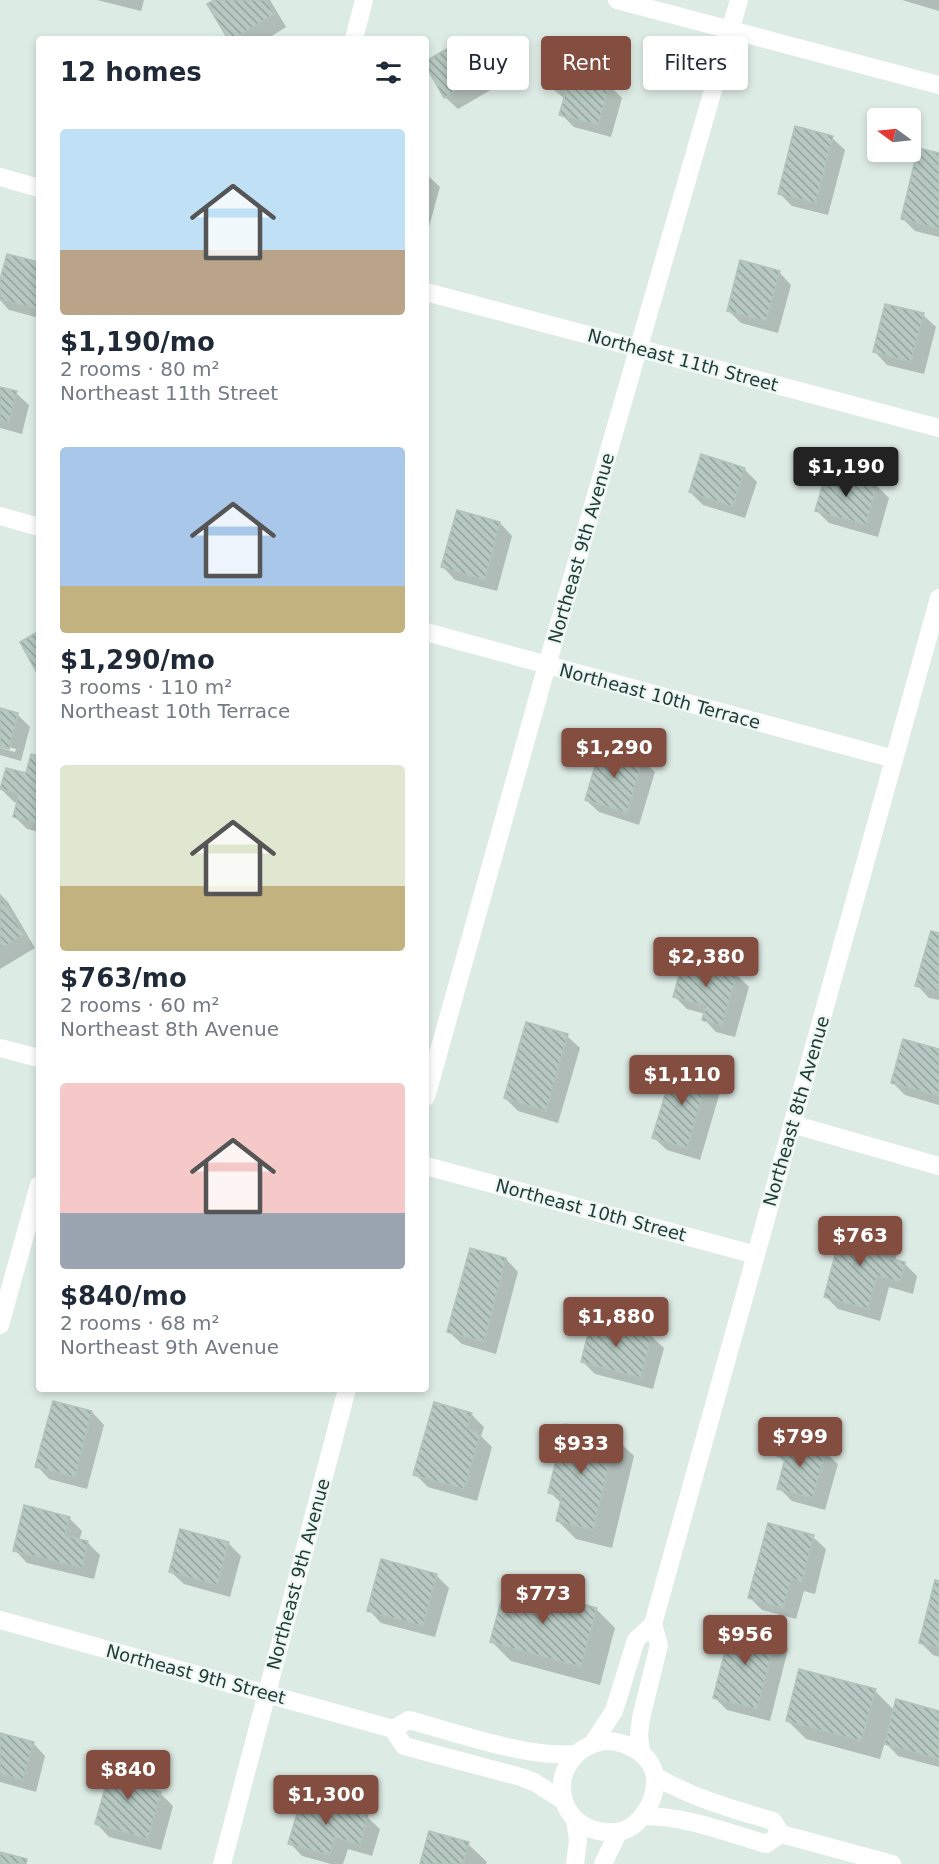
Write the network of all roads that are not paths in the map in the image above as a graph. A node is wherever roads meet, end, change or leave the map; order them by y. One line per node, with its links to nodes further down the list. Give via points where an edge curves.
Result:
1 (364, 0): 5 (street)
2 (616, 0): 4 (street)
3 (738, 0): 4 (street, Northeast 9th Avenue)
4 (730, 30): 6 (street); 10 (street, Northeast 9th Avenue)
5 (355, 36)
6 (939, 85)
7 (0, 177): 8 (street)
8 (36, 187)
9 (429, 293): 10 (street, Northeast 11th Street)
10 (638, 348): 11 (street, Northeast 11th Street); 16 (street, Northeast 9th Avenue)
11 (939, 428)
12 (0, 516): 13 (street)
13 (36, 526)
14 (939, 598): 17 (street, Northeast 8th Avenue)
15 (429, 633): 16 (street, Northeast 10th Terrace)
16 (547, 665): 17 (street, Northeast 10th Terrace); 20 (street, Northeast 9th Avenue)
17 (894, 759): 21 (street, Northeast 8th Avenue)
18 (0, 1048): 19 (street)
19 (36, 1057)
20 (429, 1086)
21 (792, 1124): 22 (street); 25 (street, Northeast 8th Avenue)
22 (939, 1166)
23 (429, 1167): 25 (street, Northeast 10th Street)
24 (36, 1196): 26 (street)
25 (756, 1255): 29 (street, Northeast 8th Avenue)
26 (0, 1325)
27 (346, 1392): 30 (street, Northeast 9th Avenue)
28 (0, 1620): 30 (street, Northeast 9th Street)
29 (653, 1624): 32 (street, Northeast 8th Avenue, via 636,1640 614,1710); 33 (street, Northeast 8th Avenue, via 659,1645 640,1718)
30 (266, 1693): 31 (street, Northeast 9th Street); 41 (street, Northeast 9th Avenue)
31 (393, 1729): 34 (street, Northeast 9th Street, via 409,1720 511,1747); 36 (street, Northeast 9th Street, via 404,1746 521,1777)
32 (593, 1743): 33 (street, via 615,1741); 34 (street)
33 (641, 1753): 35 (street)
34 (575, 1754): 36 (street, via 565,1773)
35 (655, 1776): 37 (street, via 654,1790); 40 (street, via 696,1797 773,1821)
36 (564, 1801): 38 (street)
37 (643, 1816): 39 (street); 40 (street, via 680,1820 766,1844)
38 (575, 1820): 39 (street, via 594,1830); 42 (street)
39 (618, 1833): 43 (street)
40 (781, 1834): 44 (street)
41 (222, 1864)
42 (575, 1864)
43 (603, 1864)
44 (892, 1864)

